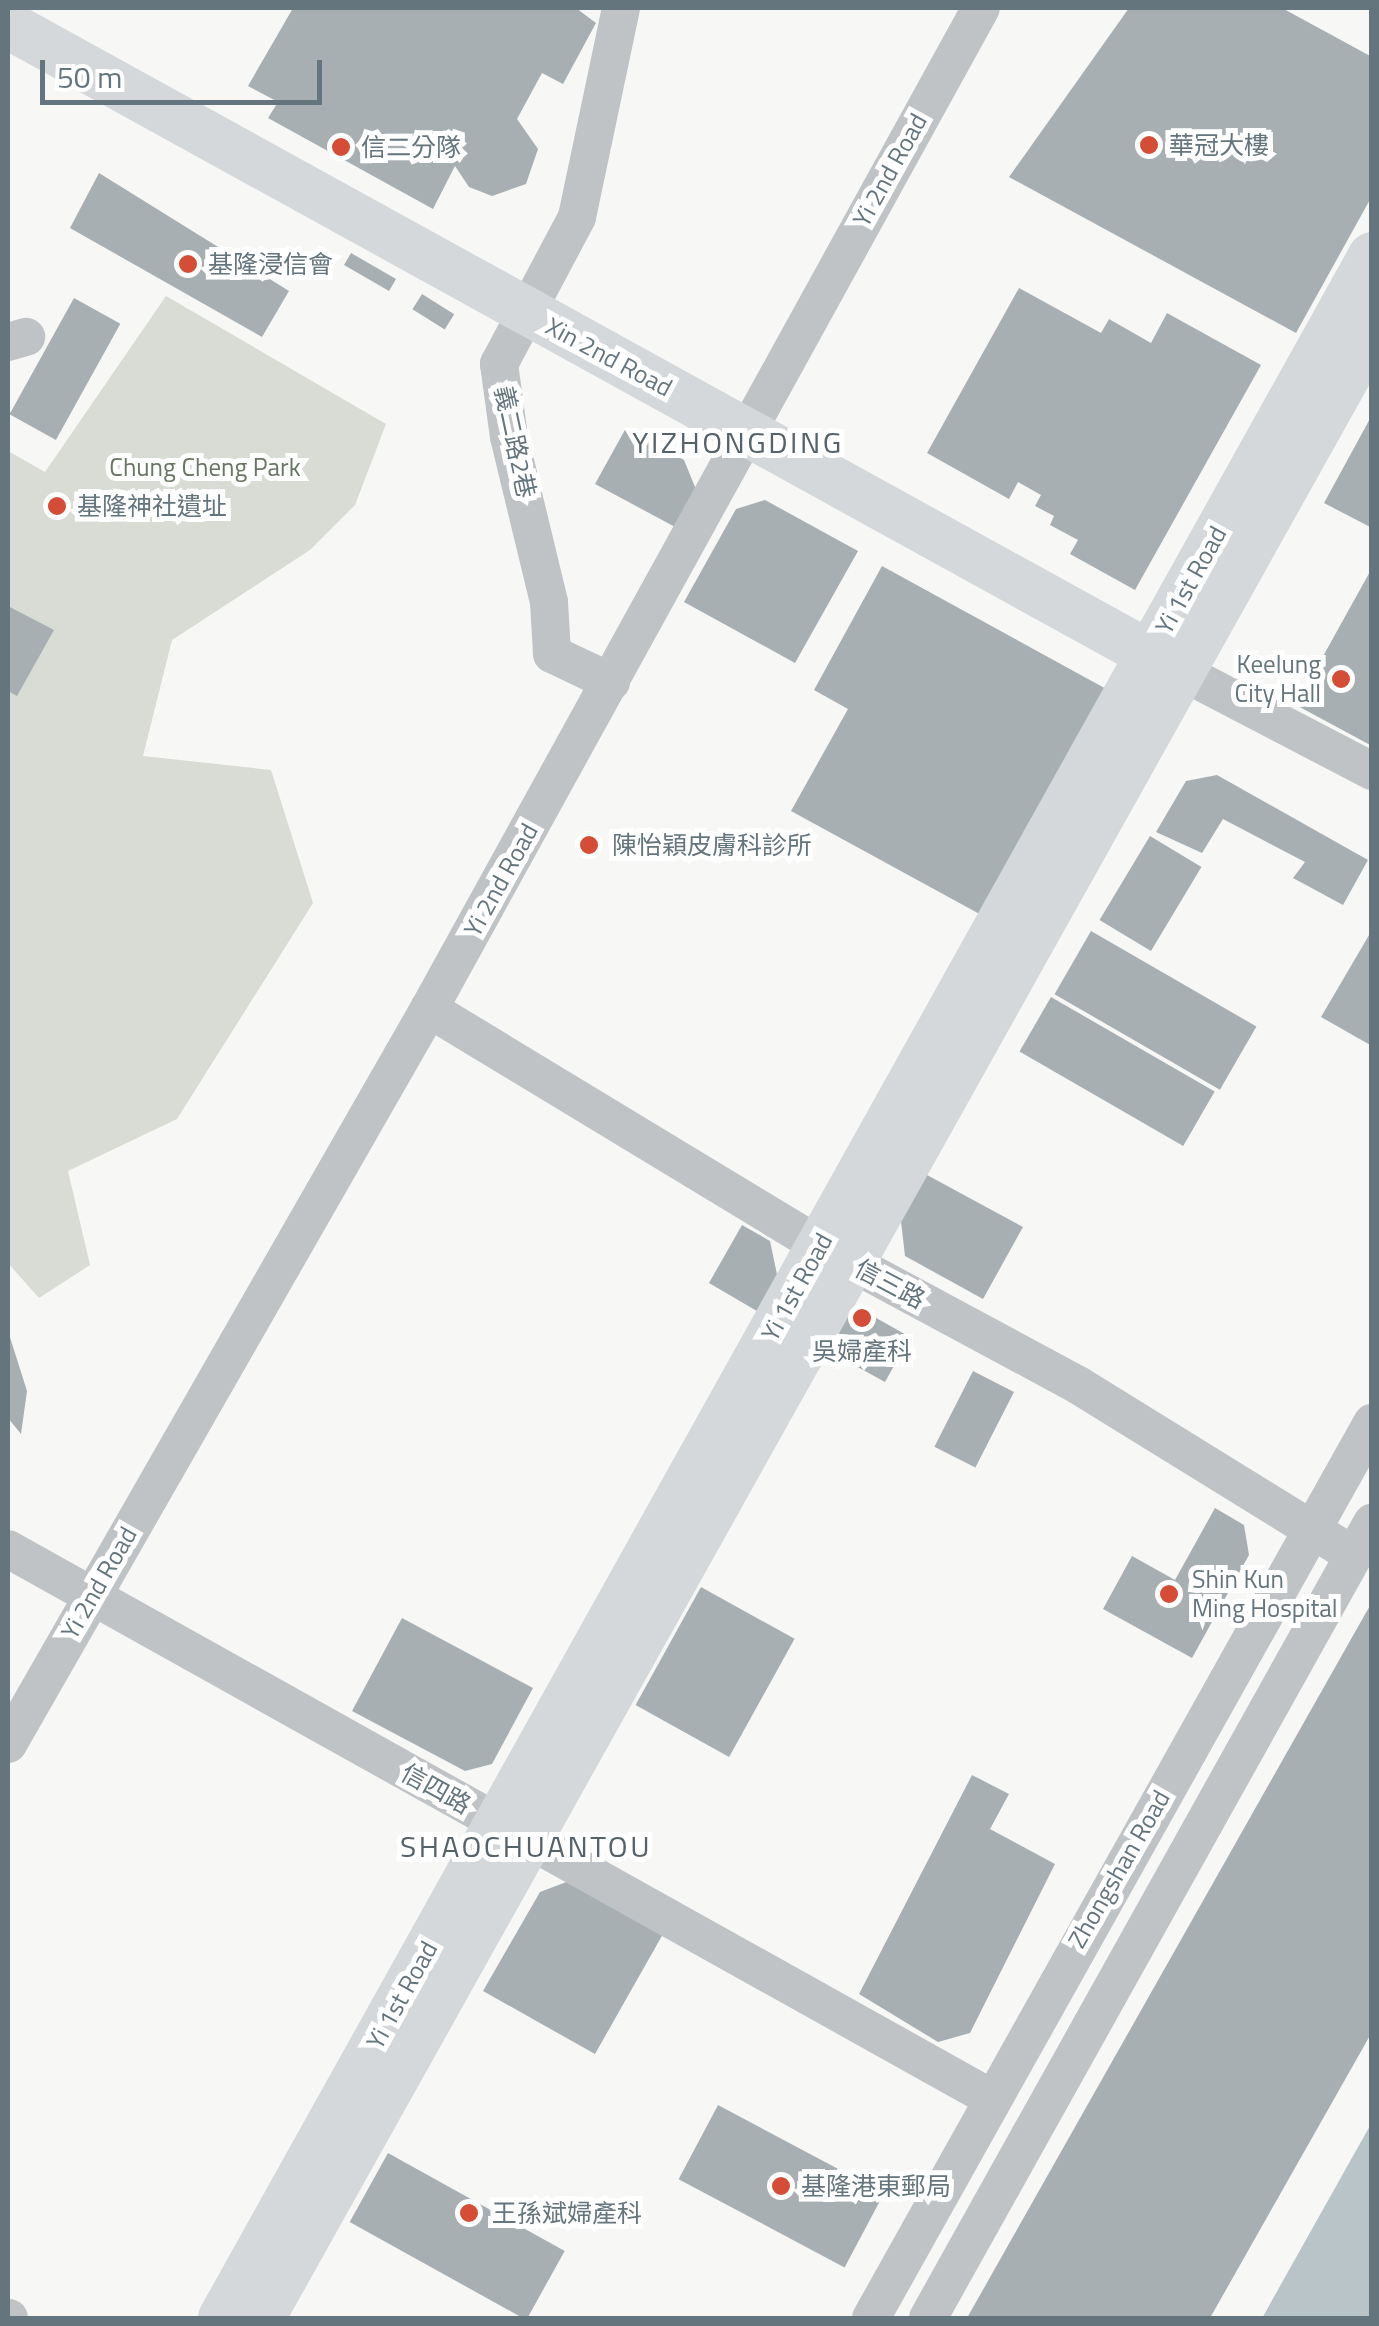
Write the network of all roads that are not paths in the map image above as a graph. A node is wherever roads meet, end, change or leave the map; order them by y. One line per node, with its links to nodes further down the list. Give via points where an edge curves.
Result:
1 (621, 8): 5 (street, 義二路2巷, via 577,217)
2 (981, 8): 7 (street, Yi 2nd Road)
3 (8, 25): 5 (main road, Xin 2nd Road)
4 (1372, 256): 8 (main road, Yi 1st Road)
5 (526, 312): 7 (main road, Xin 2nd Road); 9 (street, 義二路2巷, via 500,364 549,602 552,654)
6 (1372, 331): 8 (main road, Yi 1st Road)
7 (745, 431): 8 (main road, Xin 2nd Road); 9 (street, Yi 2nd Road)
8 (1166, 663): 10 (street, Xin 2nd Road); 12 (main road, Yi 1st Road)
9 (611, 682): 11 (street, Yi 2nd Road)
10 (1372, 771)
11 (429, 1010): 12 (street, 信三路); 17 (street, Yi 2nd Road)
12 (835, 1255): 14 (street, 信三路, via 1078,1385); 19 (main road, Yi 1st Road)
13 (1372, 1422): 14 (street, Zhongshan Road)
14 (1311, 1530): 15 (street, 信三路); 20 (street, Zhongshan Road)
15 (1362, 1539): 24 (street, Zhongshan Road)
16 (8, 1549): 17 (street, 信四路)
17 (91, 1594): 18 (street, Yi 2nd Road); 19 (street, 信四路)
18 (8, 1744)
19 (513, 1831): 20 (street, 信四路); 21 (main road, Yi 1st Road); 22 (main road, Yi 1st Road)
20 (991, 2098): 23 (street, Zhongshan Road)
21 (222, 2318)
22 (261, 2318)
23 (871, 2318)
24 (928, 2318)

